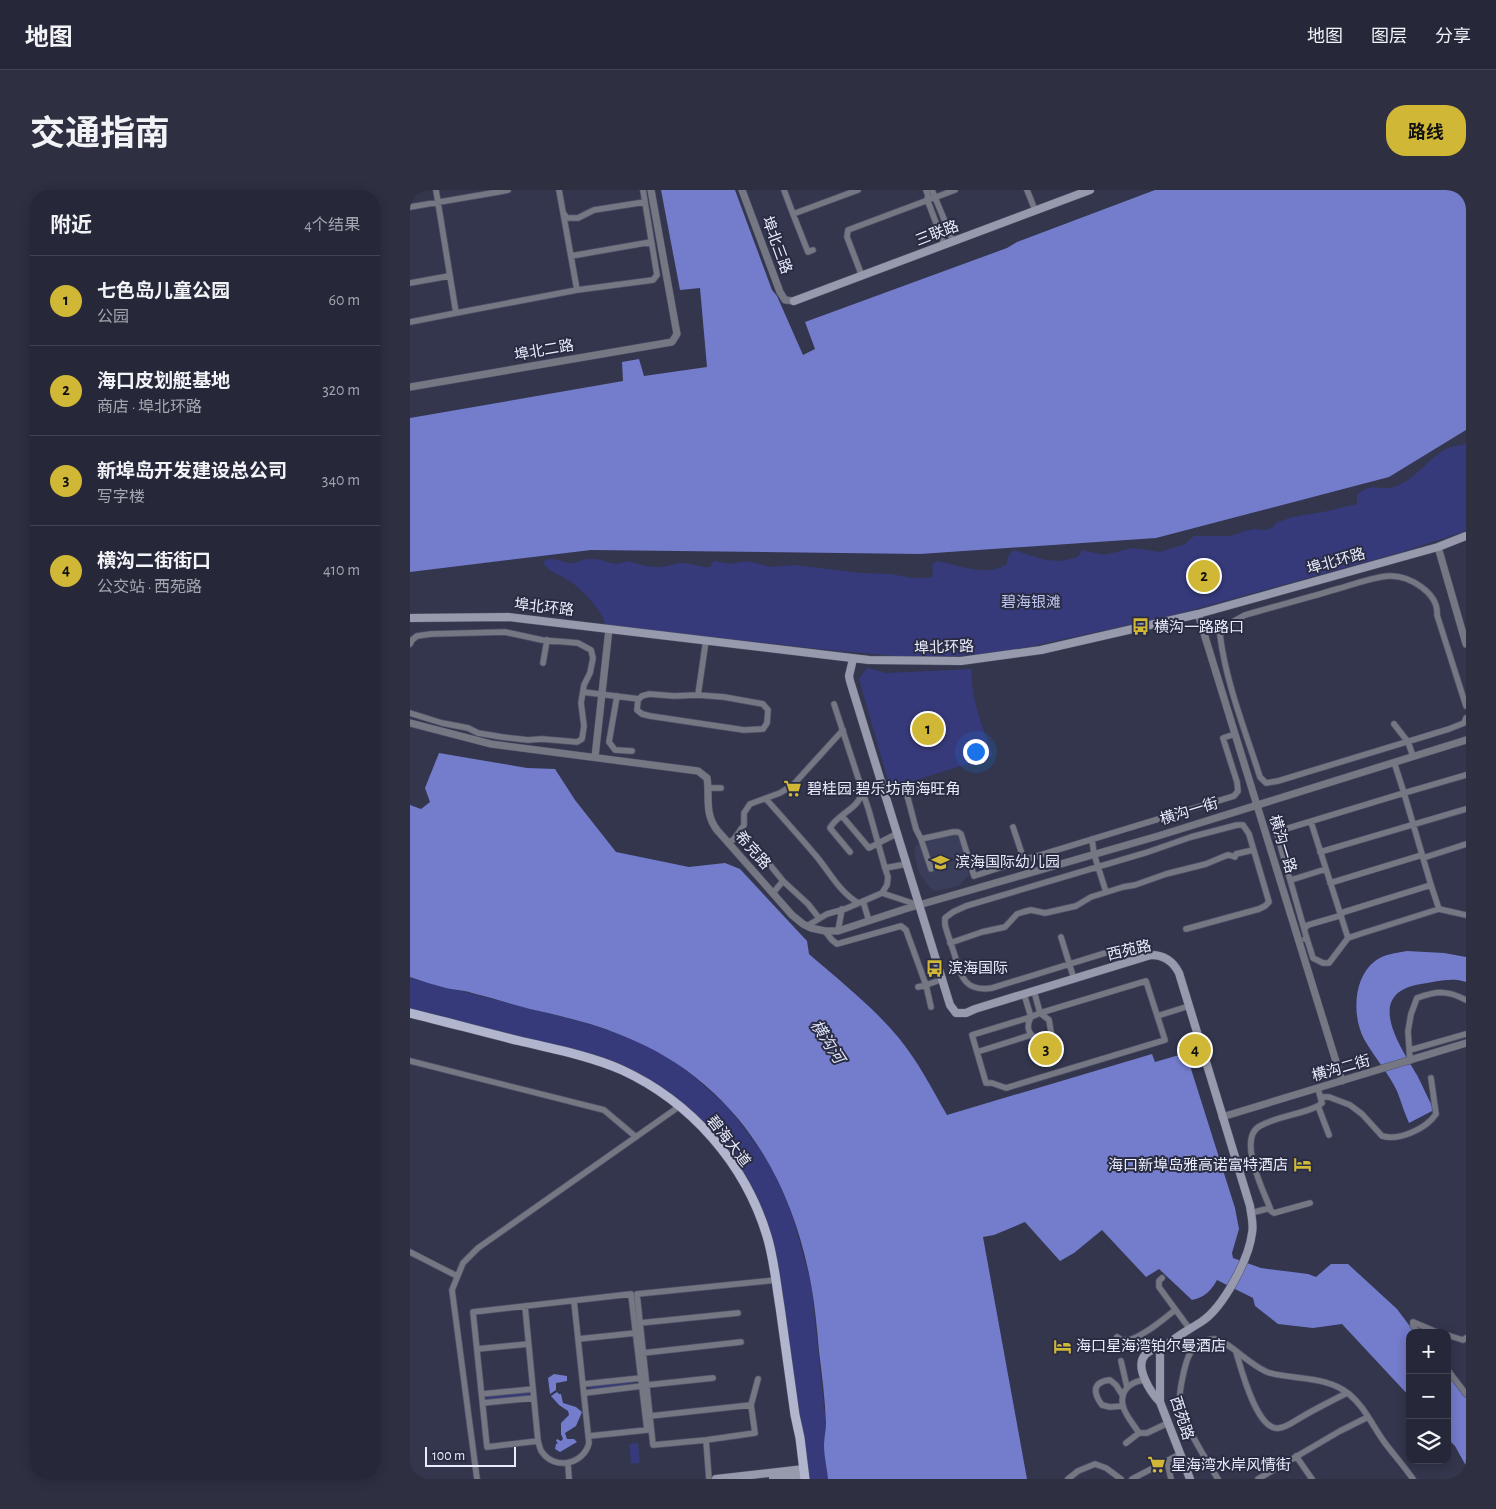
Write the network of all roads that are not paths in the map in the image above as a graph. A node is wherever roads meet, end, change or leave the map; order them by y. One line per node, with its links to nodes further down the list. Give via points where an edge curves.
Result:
1 (436, 190): 17 (street)
2 (508, 190): 14 (street)
3 (559, 190): 21 (street)
4 (643, 190): 18 (street)
5 (651, 190): 35 (street, 埠北二路, via 677,334 674,340)
6 (742, 190): 32 (street, 埠北三路, via 780,292 785,300)
7 (784, 190): 22 (street)
8 (858, 190): 22 (street)
9 (926, 190): 16 (street)
10 (932, 190): 15 (street)
11 (955, 190): 15 (street)
12 (1027, 190): 20 (street)
13 (1090, 190): 20 (main road, 三联路)
14 (498, 191): 17 (street)
15 (936, 196): 16 (street); 23 (street)
16 (927, 199): 25 (street); 29 (street, via 848,230 847,237)
17 (438, 202): 19 (street); 28 (street)
18 (645, 202): 21 (street, via 594,210 578,218 568,218); 24 (street)
19 (410, 207)
20 (1035, 210): 23 (main road, 三联路)
21 (564, 214): 27 (street)
22 (793, 214): 26 (street, via 808,252)
23 (953, 241): 25 (main road, 三联路)
24 (651, 242): 27 (street); 31 (street, via 657,275 653,280)
25 (944, 244): 29 (main road, 三联路)
26 (813, 250)
27 (571, 256): 31 (street)
28 (449, 276): 30 (street); 33 (street)
29 (862, 276): 32 (main road, 三联路)
30 (410, 283)
31 (577, 290): 33 (street)
32 (794, 301)
33 (456, 313): 34 (street)
34 (410, 322)
35 (410, 387)
36 (1466, 536): 37 (main road, 埠北环路)
37 (1438, 547): 38 (main road, 埠北环路); 46 (street)
38 (1312, 582): 39 (street); 40 (main road, 埠北环路)
39 (1315, 596): 55 (street, via 1390,576 1408,580 1430,593 1438,608 1437,615); 64 (street, via 1245,615 1227,625 1220,635 1228,676)
40 (1198, 614): 47 (main road, 埠北环路, via 1014,655 961,661); 61 (street, 横沟一路)
41 (410, 618): 42 (main road, 埠北环路, via 508,617)
42 (609, 629): 44 (main road, 埠北环路); 51 (street)
43 (547, 640): 45 (street, via 506,632 449,632 417,636); 48 (street); 49 (street, via 578,644 591,650 593,658)
44 (706, 640): 47 (main road, 埠北环路); 52 (street)
45 (410, 644)
46 (1466, 644)
47 (853, 659): 71 (main road, 西苑路, via 849,676)
48 (543, 663)
49 (583, 692): 51 (street); 56 (street, via 581,710 584,726 582,739 577,742 478,733)
50 (613, 693): 51 (street); 53 (street); 66 (street, via 609,742 615,750)
51 (602, 694): 68 (street)
52 (698, 695): 53 (street, via 649,694); 53 (street, via 763,704 768,710 767,724 763,729 744,730 650,716 637,710)
53 (639, 699)
54 (834, 704): 60 (street)
55 (1466, 706)
56 (410, 713)
57 (1466, 718): 63 (street, via 1459,726)
58 (410, 723): 68 (street, via 491,744)
59 (1394, 724): 63 (street)
60 (842, 730): 74 (street); 77 (street, via 793,785)
61 (1235, 734): 65 (street, 横沟一路); 87 (street, via 1223,738 1237,782 1238,791 1234,796)
62 (1466, 740): 67 (street, 横沟一街)
63 (1408, 742): 64 (street, via 1266,783 1260,777); 67 (street)
64 (1250, 746): 65 (street)
65 (1240, 750): 78 (street, 横沟一路)
66 (632, 751)
67 (1413, 756): 69 (street, 横沟一街)
68 (595, 757): 72 (street, via 698,771 707,778)
69 (1394, 762): 76 (street); 78 (street, 横沟一街)
70 (1466, 775): 76 (street)
71 (882, 782): 74 (street); 75 (main road, 西苑路)
72 (708, 788): 73 (street); 88 (street, 希克路, via 710,820)
73 (721, 788)
74 (862, 790): 80 (street, via 860,801); 89 (street)
75 (884, 790): 85 (main road, 西苑路); 86 (street, via 904,788)
76 (1404, 793): 81 (street); 82 (street)
77 (766, 799): 84 (street, via 750,804 744,813); 109 (street, via 817,857 839,888)
78 (1257, 804): 94 (street, 横沟一街); 126 (street, 横沟一路)
79 (1466, 809): 82 (street)
80 (842, 816): 89 (street, via 869,848); 92 (street, via 830,828)
81 (1311, 822): 93 (street); 102 (street, via 1277,834)
82 (1413, 824): 93 (street); 95 (street)
83 (1013, 827): 96 (street)
84 (741, 829): 88 (street); 103 (street)
85 (898, 833): 89 (street); 97 (main road, 西苑路)
86 (921, 839): 96 (street, via 953,832 962,834 974,876); 100 (street)
87 (1092, 840): 94 (street); 96 (street)
88 (728, 843): 107 (street, 希克路)
89 (878, 844): 99 (street)
90 (1466, 844): 95 (street)
91 (1253, 850): 98 (street, via 1247,828 1237,825); 106 (street); 119 (street, via 1269,902 1265,906)
92 (850, 852)
93 (1320, 852): 101 (street)
94 (1094, 854): 98 (street); 110 (street, 横沟一街)
95 (1423, 856): 104 (street); 105 (street)
96 (1024, 860)
97 (907, 864): 99 (street); 110 (main road, 西苑路)
98 (1097, 866): 106 (street); 127 (street, via 953,912 946,918 945,925)
99 (885, 868): 108 (street, via 888,877)
100 (931, 869)
101 (1326, 869): 102 (street); 104 (street)
102 (1291, 880): 118 (street)
103 (783, 881): 107 (street); 115 (street)
104 (1330, 883): 114 (street)
105 (1431, 885): 112 (street); 114 (street)
106 (1106, 892): 127 (street, via 1076,906 1045,913 1023,912 1005,927)
107 (773, 893): 117 (street, 希克路, via 792,915)
108 (882, 894): 109 (street); 110 (street)
109 (860, 902): 111 (street); 116 (street)
110 (920, 905): 116 (street, 希克路); 130 (main road, 西苑路)
111 (842, 909): 115 (street); 121 (street)
112 (1439, 910): 113 (street); 123 (street)
113 (1466, 915)
114 (1339, 916): 118 (street, via 1308,924); 123 (street)
115 (819, 918): 117 (street)
116 (869, 921): 121 (street, 希克路)
117 (807, 926): 120 (street, 希克路)
118 (1305, 928): 124 (street)
119 (1186, 929)
120 (825, 931): 121 (street, 希克路); 131 (street, via 837,944 901,926 906,930)
121 (838, 931)
122 (1061, 937): 128 (street)
123 (1348, 938): 124 (street, via 1329,963 1313,958)
124 (1307, 939): 126 (street)
125 (1144, 941): 128 (street)
126 (1299, 942): 150 (street, 横沟一路)
127 (950, 943): 128 (street, via 960,975 968,984 978,988 992,988)
128 (1069, 964): 129 (street)
129 (1074, 978): 133 (main road, 西苑路); 137 (main road, 西苑路, via 1157,955 1175,967)
130 (943, 979): 131 (street); 134 (main road, 西苑路, via 950,1005 960,1014)
131 (926, 984): 132 (street); 136 (street)
132 (918, 987)
133 (1034, 991): 134 (main road, 西苑路); 138 (street)
134 (1024, 994): 141 (street)
135 (1466, 1000): 145 (street, via 1453,993 1434,992 1417,998 1408,1031)
136 (931, 1006)
137 (1189, 1006): 140 (street); 155 (main road, 西苑路)
138 (1040, 1014): 140 (street, via 1146,981); 141 (street); 143 (street, via 1049,1020 1051,1032 1044,1036)
139 (410, 1015): 154 (main road, 碧海大道, via 607,1068 642,1084); 164 (main road, 碧海大道, via 594,1060 621,1070 666,1095 721,1147 745,1184 771,1252)
140 (1157, 1016): 146 (street, via 1165,1040 1006,1088 986,1083)
141 (1031, 1017): 143 (street, via 1028,1024); 146 (street, via 972,1035)
142 (1466, 1034): 145 (street)
143 (1031, 1035): 146 (street)
144 (1466, 1043): 147 (street, 横沟二街)
145 (1410, 1050): 147 (street)
146 (977, 1052)
147 (1410, 1061): 150 (street, 横沟二街)
148 (410, 1062): 157 (street, via 604,1110)
149 (1431, 1078): 152 (street, via 1436,1114 1417,1130 1398,1137 1382,1136 1350,1105)
150 (1342, 1081): 151 (street, 横沟二街)
151 (1318, 1088): 152 (street); 155 (street, 横沟二街)
152 (1321, 1097): 153 (street, via 1322,1103)
153 (1318, 1106): 156 (street); 159 (street, via 1258,1126 1252,1135 1250,1148)
154 (678, 1108): 157 (street); 164 (main road, 碧海大道, via 715,1146 743,1187 758,1218)
155 (1222, 1117): 160 (main road, 西苑路)
156 (1329, 1135)
157 (636, 1137): 162 (street, via 478,1248 463,1263)
158 (1310, 1203): 159 (street, via 1274,1213)
159 (1270, 1208): 160 (street)
160 (1251, 1213): 171 (main road, 西苑路, via 1252,1232 1244,1259 1225,1297 1205,1319)
161 (410, 1252): 162 (street)
162 (457, 1276): 219 (street, via 452,1290)
163 (1162, 1278): 168 (street, via 1160,1287)
164 (774, 1280): 165 (street); 217 (main road, 碧海大道)
165 (634, 1294): 166 (street); 170 (street); 174 (street)
166 (574, 1301): 167 (street); 178 (street)
167 (525, 1306): 180 (street); 182 (street, via 473,1312)
168 (1175, 1310): 171 (street); 176 (street, via 1144,1333 1127,1340)
169 (738, 1313): 170 (street)
170 (640, 1323): 184 (street)
171 (1188, 1328): 181 (main road, 西苑路)
172 (1415, 1329): 173 (street, via 1412,1322)
173 (1429, 1329)
174 (636, 1333): 178 (street); 187 (street)
175 (1451, 1336): 177 (street)
176 (1117, 1337)
177 (1466, 1338)
178 (578, 1339): 191 (street)
179 (741, 1342): 184 (street)
180 (528, 1344): 182 (street); 194 (street)
181 (1166, 1344): 190 (main road, via 1144,1355 1142,1371); 201 (main road, 西苑路, via 1160,1351)
182 (477, 1349): 197 (street)
183 (1236, 1352): 196 (street, via 1259,1369 1327,1383); 196 (street, via 1258,1412 1273,1428 1286,1426); 229 (street, via 1216,1339 1198,1345 1186,1361 1181,1386 1180,1403 1184,1416)
184 (643, 1353): 192 (street)
185 (1121, 1361): 193 (street)
186 (1451, 1373): 198 (street)
187 (641, 1378): 191 (street); 192 (street)
188 (713, 1378): 192 (street)
189 (758, 1380): 203 (street)
190 (1145, 1380): 193 (street); 201 (main road)
191 (584, 1384): 195 (street)
192 (644, 1386): 195 (street); 205 (street); 209 (street, via 647,1430)
193 (1128, 1387): 199 (street)
194 (533, 1389): 197 (street); 200 (street)
195 (585, 1393): 209 (street)
196 (1347, 1393): 206 (street)
197 (482, 1394): 202 (street)
198 (1466, 1394)
199 (1123, 1396): 204 (street); 204 (street, via 1110,1380 1096,1385 1096,1394 1102,1405)
200 (534, 1398): 202 (street); 211 (street)
201 (1160, 1402): 207 (main road, 西苑路)
202 (482, 1403): 211 (street, via 487,1447)
203 (751, 1405): 205 (street); 210 (street, via 755,1433)
204 (1123, 1406): 208 (street)
205 (650, 1416): 210 (street, via 654,1445)
206 (1368, 1417): 214 (street); 232 (street)
207 (1168, 1423): 208 (street, via 1147,1433); 213 (main road, 西苑路)
208 (1139, 1433): 212 (street)
209 (589, 1436): 216 (street, via 588,1448 582,1456)
210 (706, 1440): 221 (street)
211 (538, 1441): 216 (street, via 542,1452 561,1464)
212 (1126, 1443)
213 (1180, 1454): 215 (street); 228 (main road, 西苑路)
214 (1296, 1456): 230 (street); 231 (street)
215 (1167, 1461): 226 (street); 227 (street)
216 (568, 1464): 220 (street)
217 (802, 1475): 218 (main road); 223 (main road)
218 (730, 1478): 222 (main road)
219 (477, 1479)
220 (569, 1479)
221 (709, 1479)
222 (716, 1479)
223 (773, 1479)
224 (1068, 1479): 225 (street, via 1094,1464)
225 (1122, 1479)
226 (1132, 1479)
227 (1171, 1479)
228 (1190, 1479)
229 (1218, 1479)
230 (1258, 1479)
231 (1312, 1479)
232 (1413, 1479)

